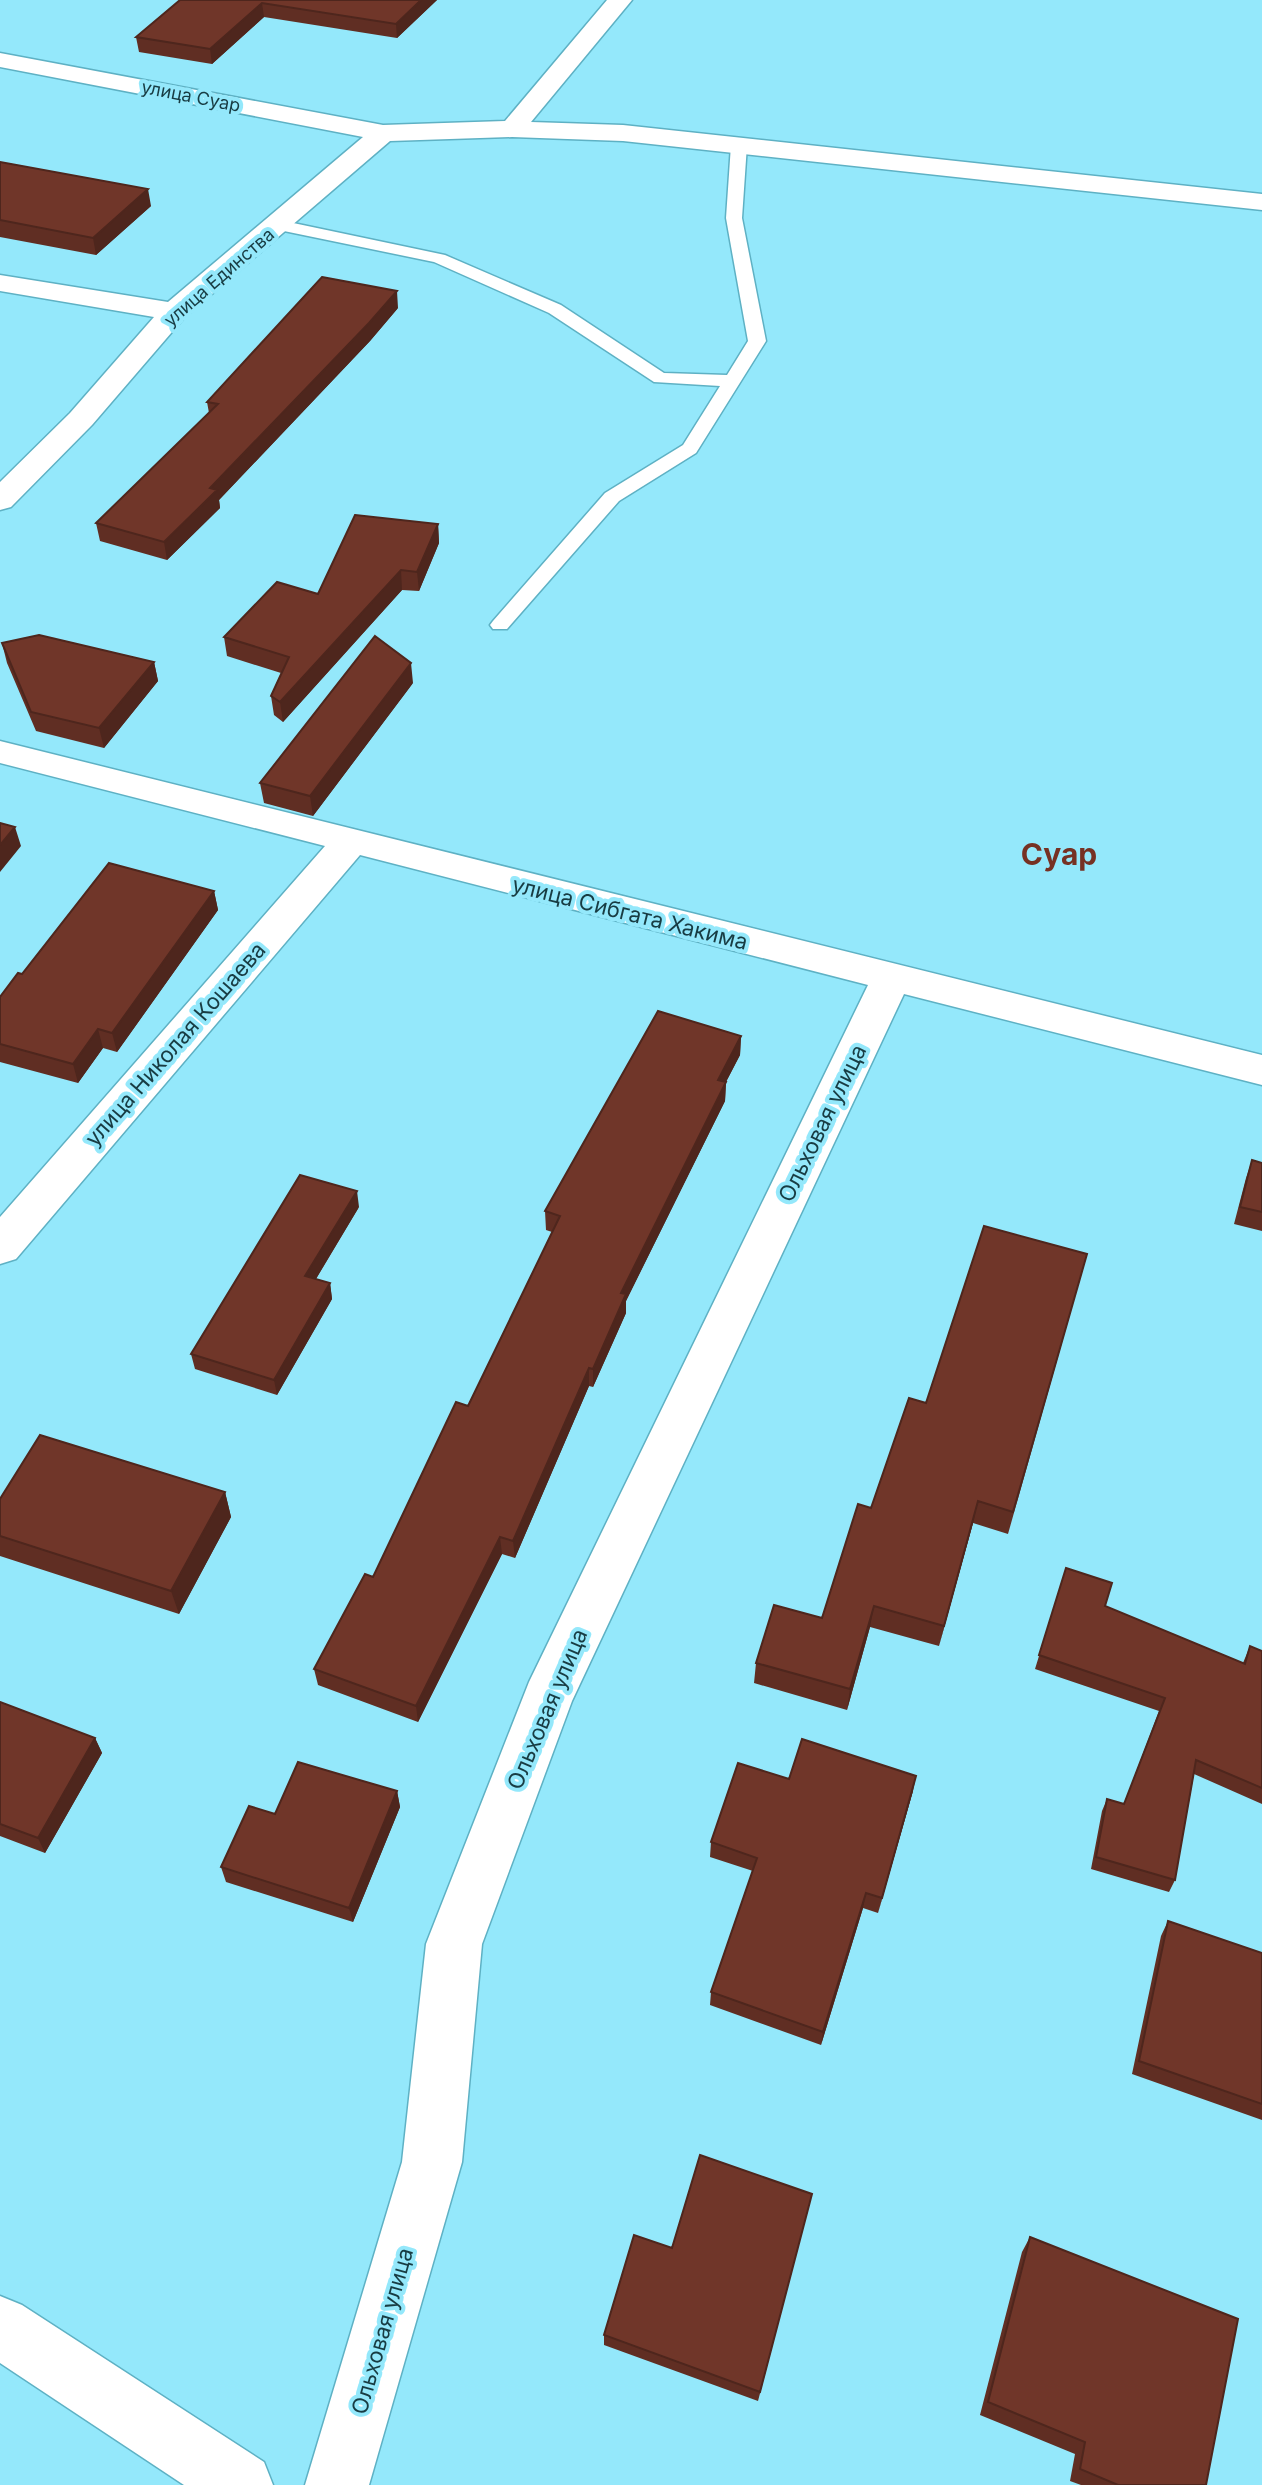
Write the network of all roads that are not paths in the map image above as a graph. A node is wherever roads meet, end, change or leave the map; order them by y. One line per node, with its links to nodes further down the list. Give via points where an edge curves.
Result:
1 (620, 0): 3 (street)
2 (0, 60): 4 (street, улица Суар)
3 (512, 129): 4 (street, улица Суар); 5 (street, улица Суар)
4 (383, 133): 7 (street, улица Единства)
5 (739, 145): 6 (street, улица Суар); 10 (lane, via 734,218 757,341)
6 (1262, 202)
7 (279, 225): 9 (street, улица Единства); 10 (lane, via 439,258 555,309 660,378)
8 (0, 283): 9 (street)
9 (174, 312): 11 (street, улица Единства, via 81,419)
10 (732, 381): 12 (lane, via 690,449 612,497)
11 (0, 500)
12 (500, 625)
13 (0, 752): 14 (street, улица Сибгата Хакима)
14 (350, 842): 15 (street, улица Сибгата Хакима); 17 (street, улица Николая Кошаева)
15 (891, 978): 16 (street, улица Сибгата Хакима); 20 (street, Ольховая улица, via 547,1699 454,1944 432,2162)
16 (1262, 1070)
17 (0, 1247)
18 (0, 2327): 19 (street)
19 (241, 2485)
20 (337, 2485)

